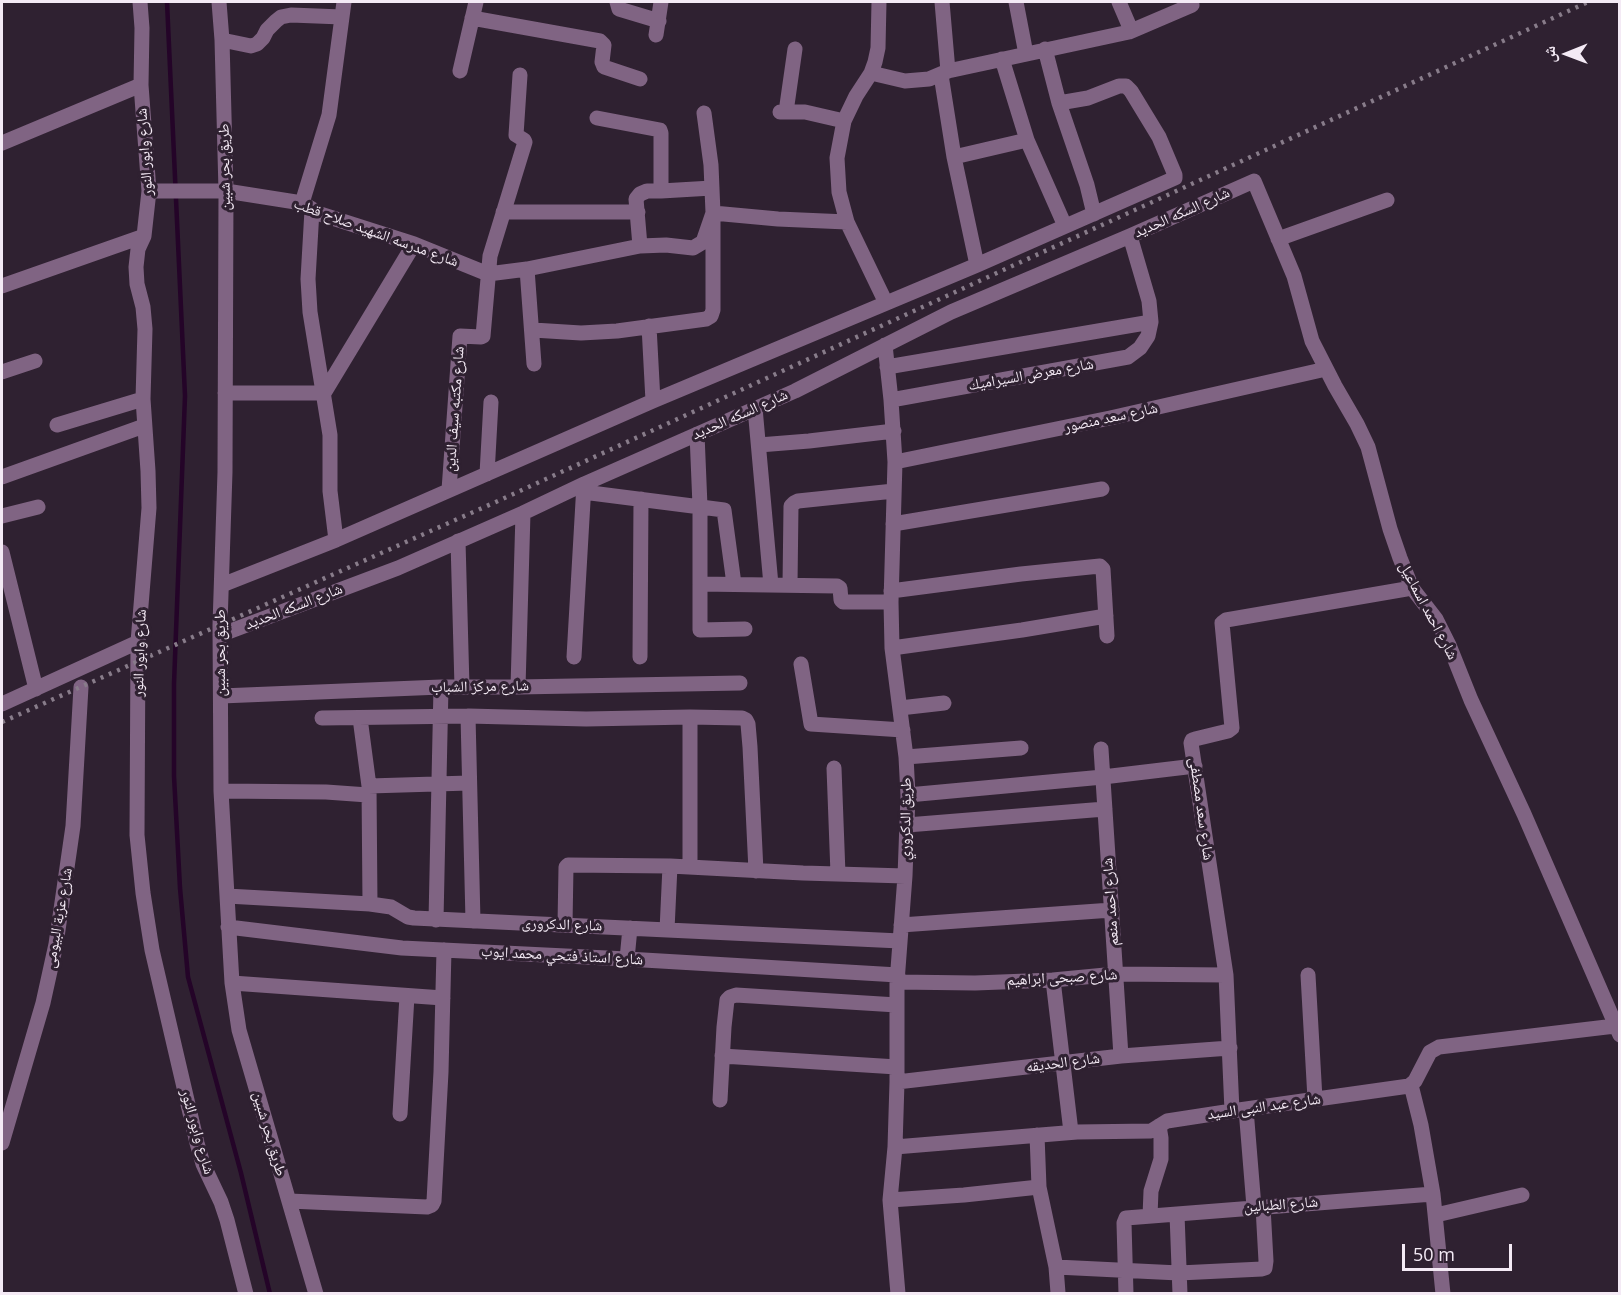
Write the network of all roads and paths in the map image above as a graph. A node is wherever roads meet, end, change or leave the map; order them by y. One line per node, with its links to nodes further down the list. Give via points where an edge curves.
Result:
1 (140, 2): 24 (street, شارع وابور النور)
2 (219, 2): 14 (street, طريق بحر شبين)
3 (476, 2): 12 (street)
4 (617, 2): 5 (street, via 619,9 657,28)
5 (661, 2)
6 (875, 2): 20 (street, via 878,48)
7 (942, 2): 21 (street)
8 (1016, 2): 17 (street)
9 (1119, 2): 13 (street)
10 (1192, 5): 13 (street)
11 (343, 9): 14 (street, via 281,17 251,46); 38 (street, via 329,115)
12 (472, 18): 19 (street); 23 (street, via 600,41 604,45 604,67)
13 (1131, 30): 16 (street)
14 (222, 40): 35 (street, طريق بحر شبين)
15 (795, 49): 28 (street, via 783,112 805,112)
16 (1045, 50): 17 (street); 25 (street)
17 (1026, 54): 18 (street)
18 (1002, 59): 21 (street); 29 (street)
19 (460, 71)
20 (871, 73): 21 (street, via 905,81); 28 (street)
21 (944, 73): 31 (street)
22 (520, 75): 39 (street, شارع مكتبه سيف الدين, via 516,135 525,142)
23 (640, 79)
24 (141, 85): 30 (street); 34 (street, شارع وابور النور)
25 (1059, 103): 42 (street); 42 (street, via 1126,86 1159,137 1176,175)
26 (704, 113): 33 (street)
27 (597, 118): 36 (street, via 660,130)
28 (844, 121): 43 (street, via 837,158 839,192)
29 (1027, 140): 31 (street); 44 (street)
30 (2, 143)
31 (954, 157): 50 (street)
32 (1254, 181): 46 (street, شارع السكه الحديد); 47 (street, شارع احمد اسماعيل)
33 (712, 188): 36 (street); 41 (street)
34 (155, 191): 35 (street, شارع مدرسه الشهيد صلاح قطب); 45 (street, شارع وابور النور)
35 (226, 191): 38 (street, شارع مدرسه الشهيد صلاح قطب); 64 (street, طريق بحر شبين)
36 (661, 191): 40 (street, via 640,194 636,199)
37 (1388, 200): 47 (street)
38 (307, 207): 48 (street, شارع مدرسه الشهيد صلاح قطب); 65 (street, via 309,312)
39 (503, 212): 40 (street); 52 (street, شارع مكتبه سيف الدين)
40 (638, 212): 49 (street)
41 (713, 213): 43 (street); 49 (street, via 698,246); 56 (street, via 711,316)
42 (1094, 214): 44 (street)
43 (847, 222): 54 (street)
44 (1065, 226): 50 (street)
45 (144, 236): 53 (street); 66 (street, شارع وابور النور, via 136,267 145,329)
46 (1130, 236): 55 (street, via 1149,301); 58 (street, شارع السكه الحديد, via 951,312)
47 (1278, 239): 62 (street, شارع احمد اسماعيل, via 1294,276 1312,341)
48 (414, 244): 52 (street, شارع مدرسه الشهيد صلاح قطب); 65 (street)
49 (640, 246): 51 (street)
50 (977, 265): 54 (street)
51 (527, 269): 52 (street); 57 (street)
52 (488, 274): 81 (street, شارع مكتبه سيف الدين, via 483,336 460,336)
53 (2, 286)
54 (886, 303): 68 (street)
55 (1151, 322): 61 (street); 67 (street, شارع معرض السيراميك, via 1148,336 1128,357)
56 (649, 326): 57 (street, via 581,333); 68 (street)
57 (532, 330): 60 (street)
58 (885, 345): 61 (street, طريق الدكروري); 70 (street, شارع السكه الحديد)
59 (35, 361): 63 (street)
60 (534, 364)
61 (887, 367): 67 (street, طريق الدكروري)
62 (1326, 369): 76 (street, شارع سعد منصور); 97 (street, شارع احمد اسماعيل, via 1368,447 1390,529)
63 (2, 372)
64 (225, 393): 65 (street); 94 (street, طريق بحر شبين)
65 (324, 393): 89 (street)
66 (143, 399): 71 (street); 72 (street, شارع وابور النور)
67 (891, 400): 73 (street, طريق الدكروري)
68 (653, 401): 77 (street)
69 (491, 402): 77 (street)
70 (755, 408): 74 (street, شارع السكه الحديد); 75 (street)
71 (57, 425)
72 (144, 426): 78 (street); 103 (street, شارع وابور النور, via 149,508)
73 (894, 431): 75 (street); 76 (street, طريق الدكروري)
74 (697, 434): 79 (street, شارع السكه الحديد); 85 (street)
75 (759, 445): 95 (street)
76 (895, 462): 82 (street, طريق الدكروري)
77 (487, 474): 81 (street)
78 (2, 477)
79 (583, 488): 83 (street); 86 (street, شارع السكه الحديد); 105 (street)
80 (1102, 489): 88 (street)
81 (449, 490): 89 (street)
82 (894, 491): 88 (street, طريق الدكروري); 96 (street, via 794,502)
83 (641, 499): 85 (street); 106 (street)
84 (38, 507): 87 (street)
85 (700, 507): 92 (street); 93 (street, via 725,511)
86 (523, 513): 90 (street, شارع السكه الحديد); 112 (street)
87 (2, 516)
88 (892, 524): 98 (street, طريق الدكروري)
89 (336, 540): 94 (street)
90 (458, 541): 101 (street, شارع السكه الحديد, via 398,568); 111 (street)
91 (2, 552): 113 (street)
92 (700, 584): 93 (street); 100 (street, via 700,630)
93 (735, 584): 95 (street)
94 (222, 585): 101 (street, طريق بحر شبين)
95 (771, 585): 96 (street)
96 (790, 585): 98 (street, via 838,586 843,602)
97 (1412, 588): 127 (street, شارع سعد مصطفى, via 1223,621 1232,728 1192,740); 164 (street, شارع احمد اسماعيل, via 1436,619 1449,645)
98 (891, 596): 99 (street, via 1021,574 1100,566); 104 (street, طريق الدكروري)
99 (1106, 616): 102 (street); 104 (street)
100 (745, 629)
101 (220, 635): 114 (street, طريق بحر شبين)
102 (1107, 636)
103 (138, 642): 113 (street); 192 (street, شارع وابور النور, via 137,835 150,939 197,1143 227,1220)
104 (892, 648): 117 (street, طريق الدكروري)
105 (574, 657)
106 (640, 657)
107 (801, 664): 123 (street, via 811,724)
108 (740, 683): 112 (street, شارع مركز الشباب)
109 (81, 687): 178 (street, شارع عزبة البيومى, via 73,826 56,944)
110 (441, 687): 111 (street, شارع مركز الشباب); 114 (street, شارع مركز الشباب); 120 (street)
111 (462, 687): 112 (street, شارع مركز الشباب)
112 (518, 687)
113 (36, 689): 116 (street)
114 (220, 696): 132 (street, طريق بحر شبين)
115 (944, 703): 117 (street)
116 (2, 704)
117 (900, 708): 123 (street, طريق الدكروري)
118 (468, 716): 120 (street); 121 (street); 130 (street)
119 (360, 717): 120 (street); 122 (street); 133 (street)
120 (440, 717): 131 (street)
121 (690, 717): 138 (street); 139 (street, via 742,718 748,724)
122 (322, 718)
123 (903, 730): 126 (street, طريق الدكروري)
124 (1021, 748): 126 (street)
125 (1101, 749): 129 (street, شارع احمد منعم)
126 (906, 757): 134 (street, طريق الدكروري)
127 (1195, 766): 129 (street); 156 (street, شارع سعد مصطفى)
128 (834, 768): 140 (street)
129 (1103, 777): 134 (street); 135 (street, شارع احمد منعم)
130 (469, 783): 131 (street); 146 (street)
131 (439, 784): 133 (street); 145 (street)
132 (221, 791): 133 (street); 142 (street, طريق بحر شبين)
133 (368, 791): 143 (street)
134 (908, 795): 136 (street, طريق الدكروري)
135 (1105, 809): 136 (street); 144 (street, شارع احمد منعم)
136 (907, 825): 141 (street, طريق الدكروري)
137 (670, 866): 138 (street); 147 (street, via 567,866); 151 (street)
138 (690, 867): 139 (street)
139 (756, 871): 140 (street)
140 (838, 874): 141 (street)
141 (905, 876): 148 (street, طريق الدكروري)
142 (227, 896): 143 (street, شارع الدكرورى); 149 (street, طريق بحر شبين)
143 (370, 904): 145 (street, شارع الدكرورى, via 391,908 411,918)
144 (1112, 910): 148 (street); 155 (street, شارع احمد منعم)
145 (436, 920): 146 (street, شارع الدكرورى)
146 (473, 921): 147 (street, شارع الدكرورى)
147 (565, 925): 150 (street, شارع الدكرورى)
148 (901, 925): 152 (street, طريق الدكروري)
149 (228, 927): 153 (street, شارع استاذ فتحي محمد ايوب); 160 (street, طريق بحر شبين)
150 (630, 928): 151 (street, شارع الدكرورى); 154 (street)
151 (667, 930): 152 (street, شارع الدكرورى)
152 (900, 940): 158 (street, طريق الدكروري)
153 (444, 950): 154 (street, شارع استاذ فتحي محمد ايوب); 162 (street)
154 (627, 959): 158 (street, شارع استاذ فتحي محمد ايوب)
155 (1116, 974): 156 (street, شارع صبحى ابراهيم); 159 (street, شارع صبحى ابراهيم); 167 (street, شارع احمد منعم)
156 (1226, 975): 165 (street, شارع سعد مصطفى)
157 (1308, 975): 171 (street)
158 (898, 979): 159 (street, شارع صبحى ابراهيم, via 975,983); 163 (street, طريق الدكروري)
159 (1053, 980): 168 (street)
160 (232, 983): 161 (street); 184 (street, طريق بحر شبين, via 239,1030)
161 (407, 996): 162 (street); 174 (street)
162 (443, 998): 184 (street, via 432,1205)
163 (897, 1005): 166 (street, via 736,995 727,1000); 169 (street, طريق الدكروري)
164 (1617, 1031): 170 (street, via 1439,1047 1430,1053)
165 (1230, 1048): 167 (street, شارع الحديقه); 173 (street, شارع سعد مصطفى)
166 (722, 1056): 169 (street, شارع الحديقه); 172 (street)
167 (1121, 1056): 168 (street, شارع الحديقه)
168 (1062, 1062): 169 (street, شارع الحديقه); 176 (street)
169 (897, 1075): 179 (street, طريق الدكروري)
170 (1412, 1085): 171 (street, شارع عبد النبى السيد); 181 (street)
171 (1315, 1099): 173 (street, شارع عبد النبى السيد)
172 (720, 1100)
173 (1239, 1110): 175 (street, شارع عبد النبى السيد, via 1167,1121); 185 (street, شارع سعد مصطفى)
174 (400, 1114)
175 (1159, 1126): 176 (street, شارع عبد النبى السيد, via 1151,1131); 188 (street, via 1161,1159 1151,1191)
176 (1071, 1132): 177 (street, شارع عبد النبى السيد)
177 (1037, 1135): 179 (street, شارع عبد النبى السيد); 180 (street)
178 (2, 1143)
179 (895, 1147): 183 (street, طريق الدكروري)
180 (1039, 1187): 183 (street); 189 (street)
181 (1434, 1194): 185 (street, شارع الطبالين); 187 (street)
182 (1522, 1196): 187 (street)
183 (890, 1200): 194 (street, طريق الدكروري)
184 (289, 1201): 193 (street, طريق بحر شبين)
185 (1258, 1207): 186 (street, شارع الطبالين); 191 (street, شارع سعد مصطفى, via 1265,1268)
186 (1177, 1214): 188 (street, شارع الطبالين); 191 (street)
187 (1436, 1215): 198 (street)
188 (1150, 1216): 190 (street, شارع الطبالين, via 1126,1218)
189 (1056, 1268): 190 (street); 195 (street)
190 (1125, 1270): 191 (street); 196 (street)
191 (1179, 1273): 197 (street)
192 (246, 1293)
193 (315, 1293)
194 (898, 1293)
195 (1058, 1293)
196 (1126, 1293)
197 (1180, 1293)
198 (1443, 1293)

